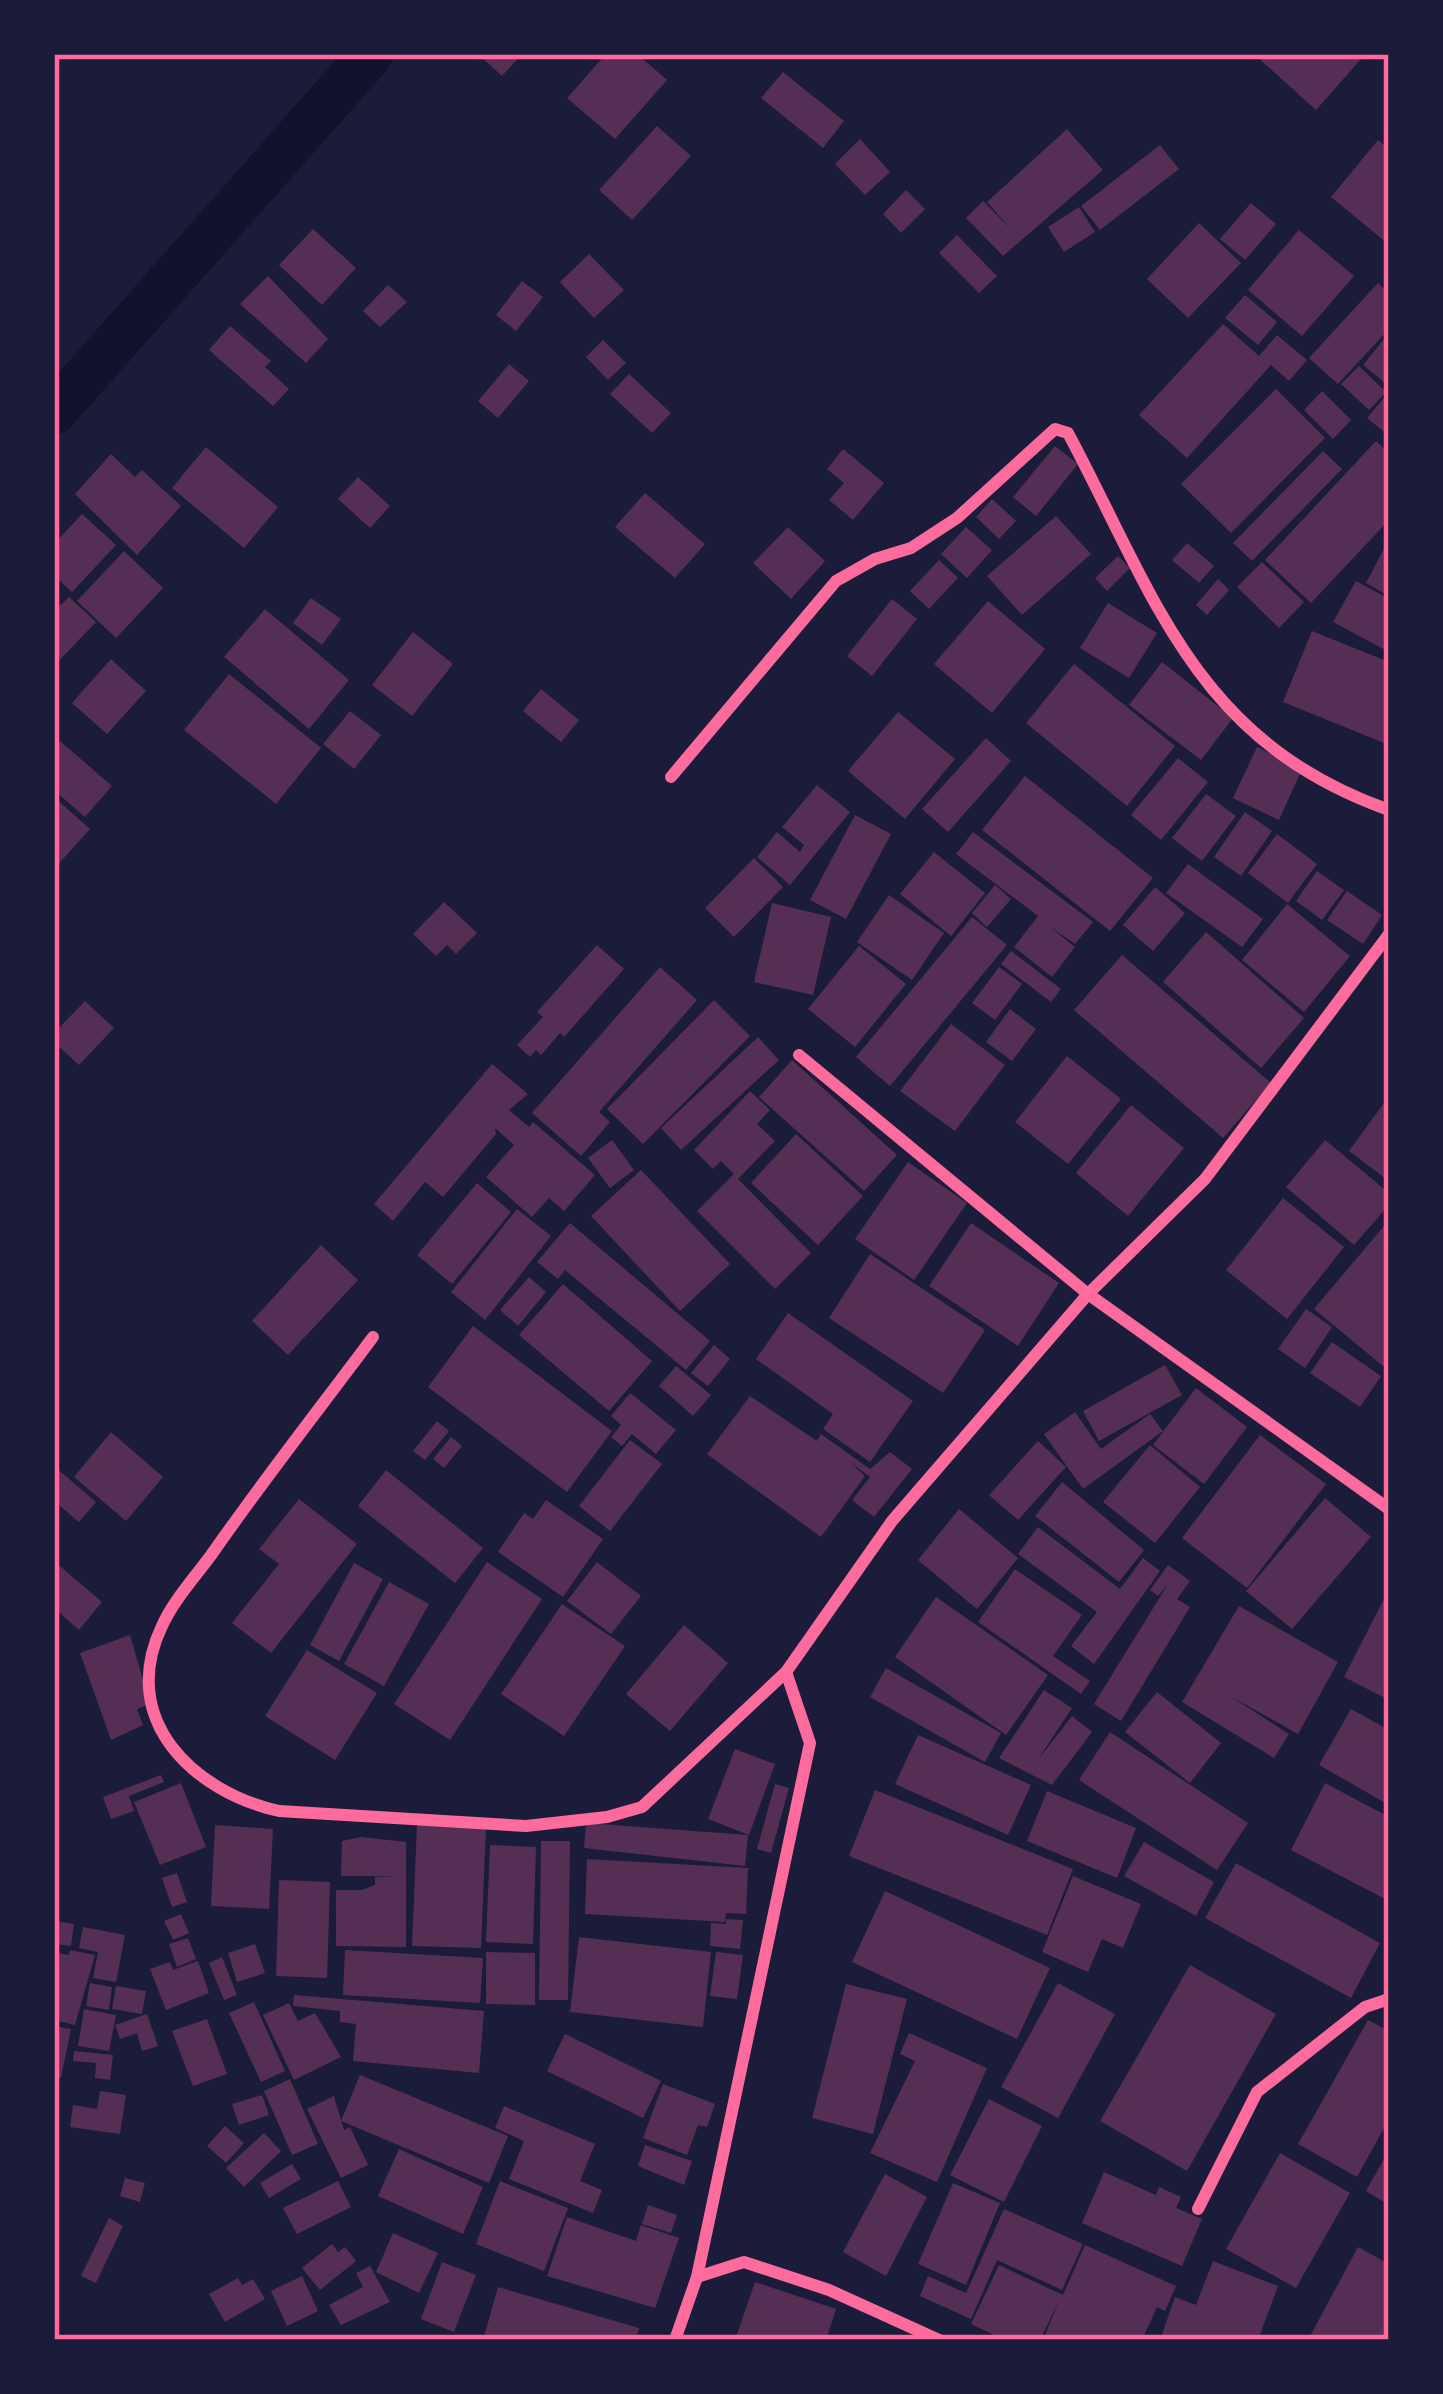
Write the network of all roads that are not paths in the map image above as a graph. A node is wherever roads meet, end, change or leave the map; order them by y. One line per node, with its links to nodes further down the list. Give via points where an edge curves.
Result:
1 (671, 778): 2 (street, via 836,581 957,518 1055,429 1068,433 1183,655 1247,731)
2 (1389, 810)
3 (1389, 934): 5 (street, via 1204,1179)
4 (799, 1054): 5 (street)
5 (1088, 1294): 7 (street); 8 (street, via 892,1521)
6 (373, 1337): 8 (street, via 161,1627 150,1695 161,1732 198,1780 279,1811 526,1826 607,1817 642,1807)
7 (1389, 1509)
8 (786, 1672): 11 (street, via 810,1743)
9 (1389, 1999): 10 (street, via 1365,2007 1257,2092)
10 (1198, 2209)
11 (697, 2277): 12 (street); 13 (street, via 744,2262)
12 (675, 2340)
13 (939, 2340)

